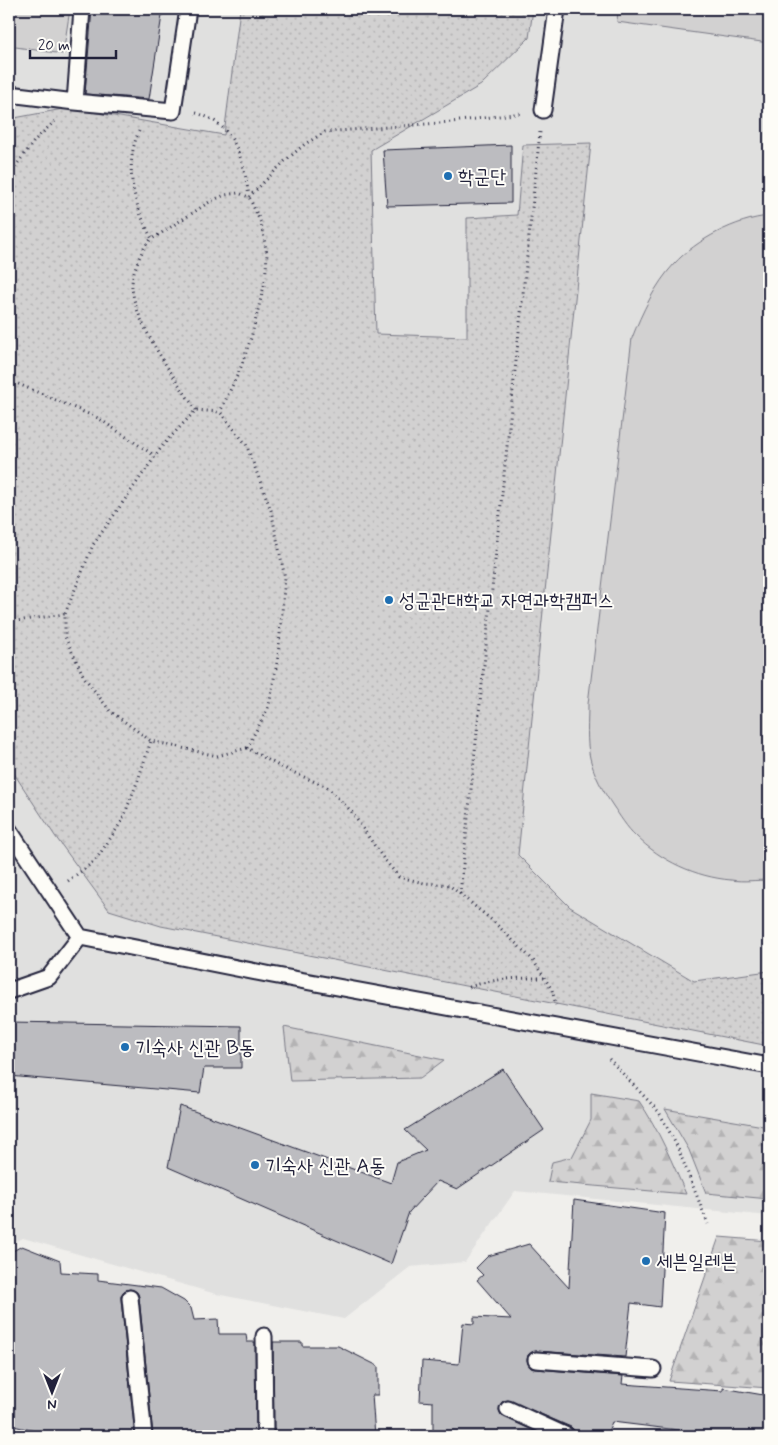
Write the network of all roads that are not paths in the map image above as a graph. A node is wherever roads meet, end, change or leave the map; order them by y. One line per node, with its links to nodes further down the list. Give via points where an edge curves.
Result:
1 (82, 9): 5 (lane)
2 (188, 9): 5 (lane, via 173,111)
3 (557, 9): 6 (lane)
4 (9, 94): 5 (lane)
5 (75, 102)
6 (543, 110)
7 (9, 830): 8 (lane)
8 (80, 937): 9 (lane, via 49,977); 10 (lane)
9 (9, 991)
10 (769, 1066)
11 (130, 1298): 16 (lane)
12 (264, 1336): 17 (lane)
13 (536, 1360): 14 (lane)
14 (652, 1369)
15 (508, 1409): 18 (lane)
16 (144, 1436)
17 (266, 1436)
18 (568, 1436)

